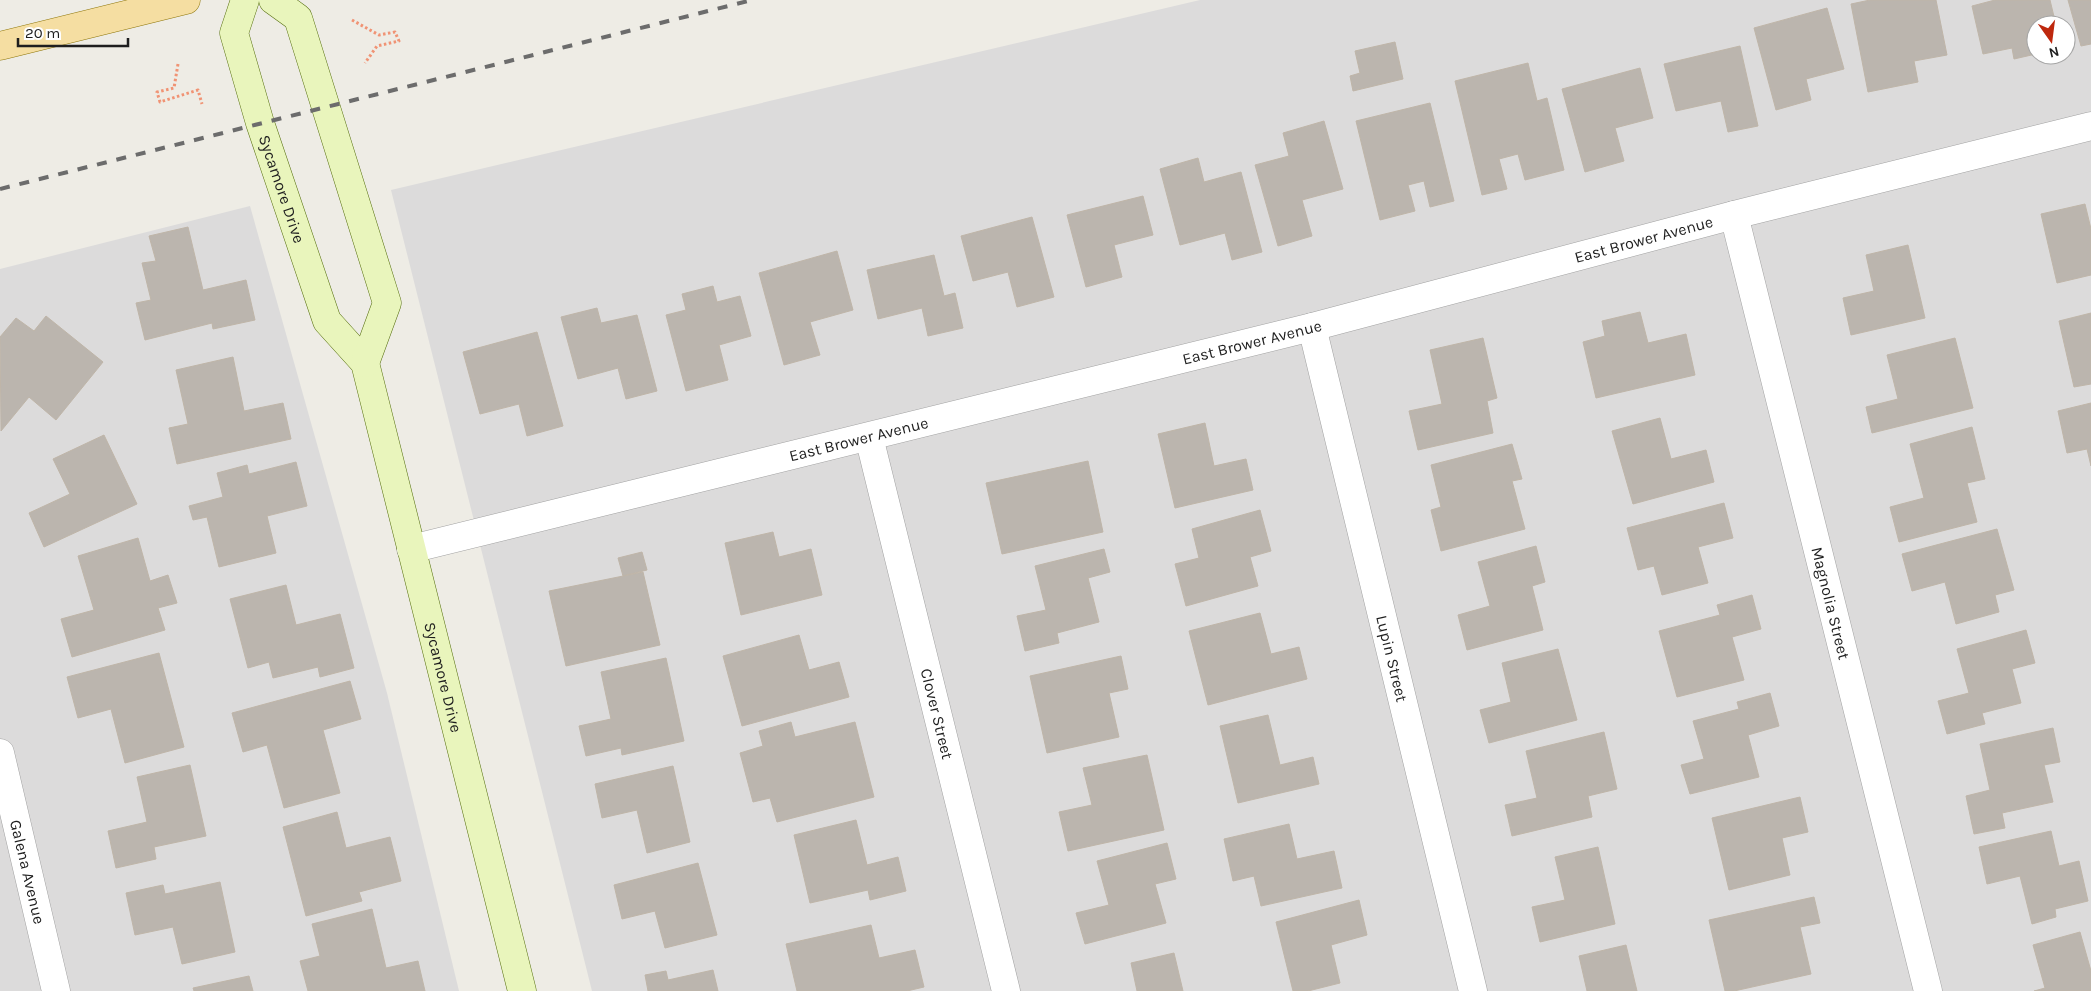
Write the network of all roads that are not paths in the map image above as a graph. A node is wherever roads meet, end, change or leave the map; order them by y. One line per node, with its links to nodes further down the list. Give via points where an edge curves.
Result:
1 (186, 0): 4 (main road)
2 (245, 0): 8 (main road, Sycamore Drive, via 234,33 260,123 327,321)
3 (273, 0): 8 (main road, via 298,18 387,303)
4 (0, 46)
5 (2091, 126): 6 (street, East Brower Avenue)
6 (1734, 215): 7 (street, East Brower Avenue); 16 (street, Magnolia Street)
7 (1312, 327): 9 (street, East Brower Avenue); 15 (street, Lupin Street)
8 (365, 363): 10 (main road, Sycamore Drive)
9 (870, 437): 10 (street, East Brower Avenue); 14 (street, Clover Street)
10 (411, 549): 13 (main road, Sycamore Drive)
11 (0, 753): 12 (street, Galena Avenue)
12 (56, 991)
13 (522, 991)
14 (1006, 991)
15 (1472, 991)
16 (1928, 991)

